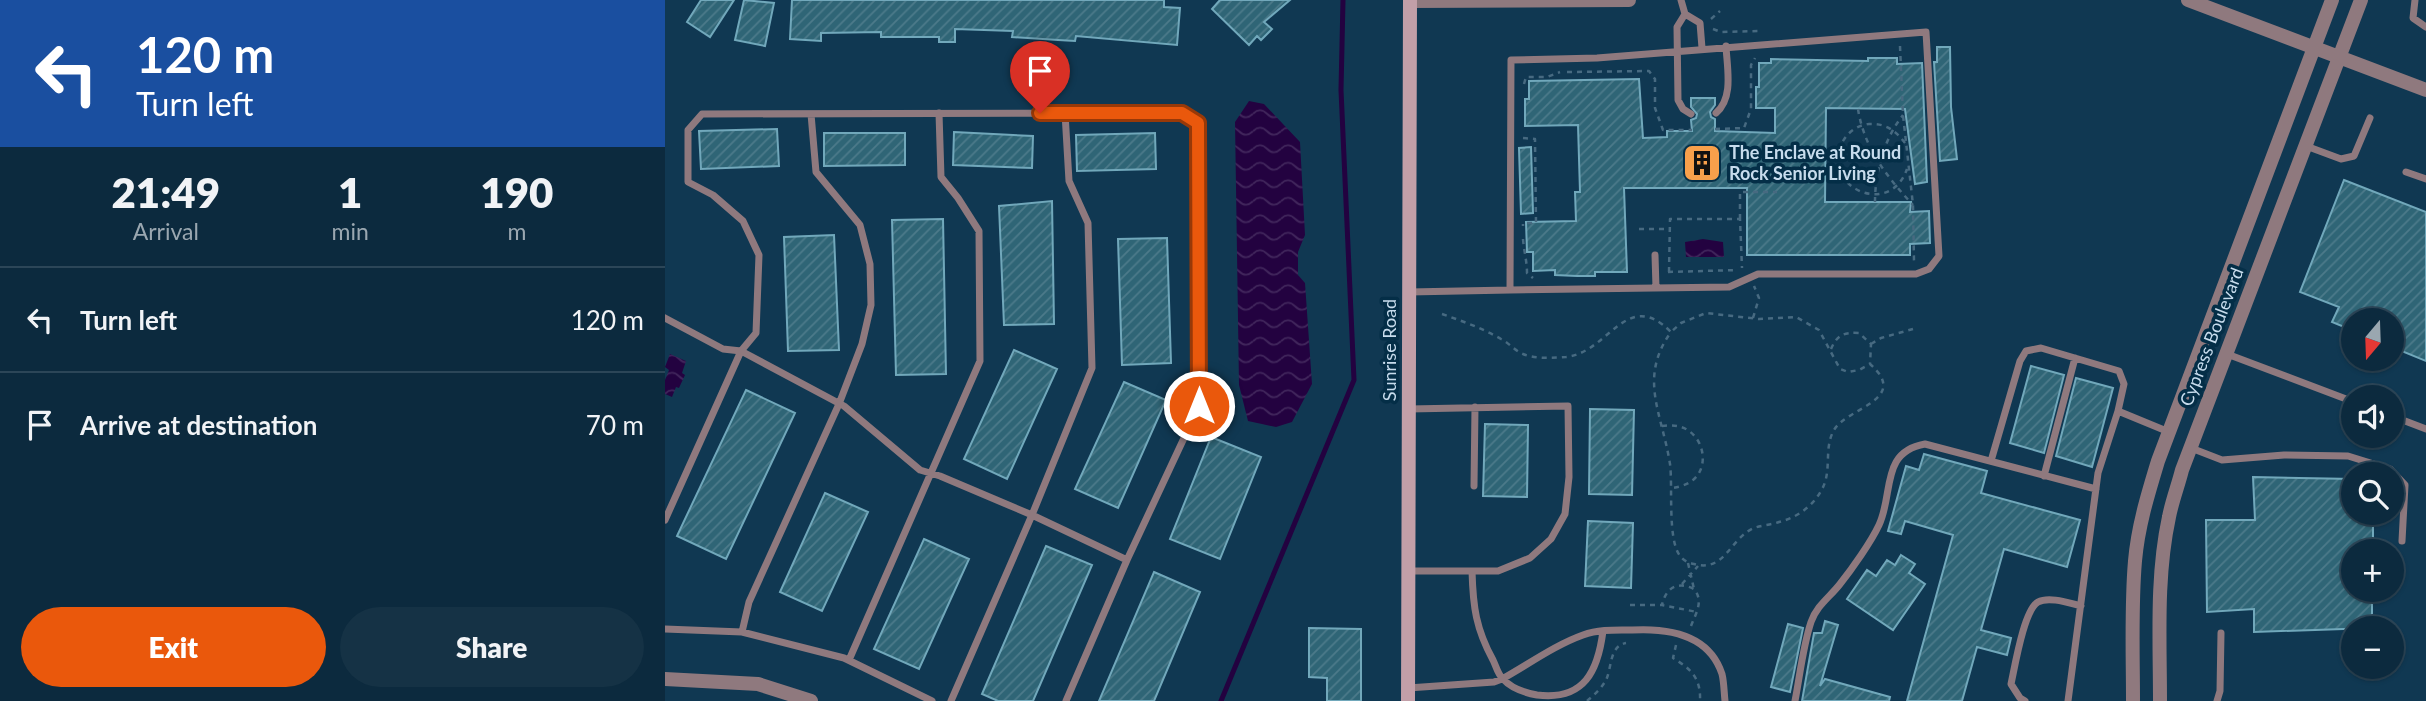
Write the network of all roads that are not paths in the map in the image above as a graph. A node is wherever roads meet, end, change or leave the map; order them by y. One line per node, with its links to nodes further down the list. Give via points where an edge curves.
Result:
1 (1629, 0): 7 (street)
2 (1681, 0): 8 (lane)
3 (2187, 0): 12 (street)
4 (2332, 0): 12 (street, Cypress Boulevard)
5 (2361, 0): 14 (street, Cypress Boulevard)
6 (2415, 0): 9 (lane, via 2413,18)
7 (1410, 1): 28 (main road, Sunrise Road)
8 (1685, 14): 11 (lane, via 1700,23); 13 (lane, via 1677,27)
9 (2426, 27)
10 (1726, 46): 11 (lane); 18 (lane, via 1728,94); 26 (lane, via 1926,32 1939,256 1929,269 1916,274 1758,274 1729,286)
11 (1702, 48): 13 (lane)
12 (2313, 49): 14 (street); 40 (street, Cypress Boulevard)
13 (1677, 51): 20 (lane, via 1678,100); 27 (lane, via 1511,60)
14 (2338, 59): 15 (street); 22 (street, Cypress Boulevard)
15 (2426, 90)
16 (939, 113): 17 (lane); 19 (lane); 43 (lane, via 941,177 979,231 980,361)
17 (1065, 113): 47 (lane, via 1069,181 1088,223 1091,369); 50 (lane, via 1182,113 1198,123 1199,406)
18 (1716, 113)
19 (811, 114): 30 (lane, via 702,114 688,130 688,182 713,195 743,220 759,255 756,333); 34 (lane, via 817,172 860,225 870,264 871,305)
20 (1691, 114)
21 (2370, 118): 22 (lane, via 2354,156 2341,159)
22 (2306, 146): 31 (street, Cypress Boulevard)
23 (2406, 173): 24 (lane)
24 (2426, 179)
25 (1655, 254): 26 (lane)
26 (1656, 288): 27 (lane)
27 (1510, 290): 28 (lane)
28 (1409, 292): 36 (main road, Sunrise Road)
29 (665, 318): 30 (lane, via 723,349)
30 (741, 351): 34 (lane); 48 (lane)
31 (2227, 354): 33 (lane); 41 (street, Cypress Boulevard)
32 (2075, 358): 37 (lane, via 2119,371 2124,384); 42 (lane, via 2041,348 2026,351); 44 (lane)
33 (2341, 397)
34 (839, 404): 43 (lane); 56 (lane, via 749,602)
35 (1475, 407): 36 (lane); 45 (lane); 52 (lane, via 1568,406 1569,477 1565,514 1551,538 1530,558 1509,567)
36 (1409, 409): 51 (main road, Sunrise Road)
37 (2118, 411): 40 (lane); 46 (lane)
38 (2404, 421): 39 (lane)
39 (2426, 429)
40 (2169, 432): 70 (street, Cypress Boulevard, via 2143,511 2135,559)
41 (2191, 448): 49 (lane, via 2222,460 2348,456 2390,470 2405,485); 71 (street, Cypress Boulevard, via 2169,517 2162,563)
42 (1991, 461): 44 (lane); 67 (lane, via 1925,444 1902,452 1879,525 1811,623)
43 (931, 474): 47 (lane); 58 (lane)
44 (2044, 476): 46 (lane)
45 (1474, 486)
46 (2096, 489): 53 (lane)
47 (1032, 515): 50 (lane); 64 (lane)
48 (665, 520)
49 (2402, 539)
50 (1127, 560): 65 (lane)
51 (1409, 571): 52 (lane); 61 (main road, Sunrise Road)
52 (1472, 571): 59 (lane, via 1479,634)
53 (2081, 606): 68 (lane, via 2052,600 2040,601 2030,610 2011,684); 69 (lane)
54 (665, 629): 56 (lane)
55 (1603, 631): 59 (lane, via 1569,640); 59 (lane, via 1600,655 1590,678 1570,694 1541,696); 66 (lane, via 1672,631 1689,636 1712,656 1722,674)
56 (742, 632): 58 (lane)
57 (2221, 633): 72 (lane)
58 (849, 660): 63 (lane)
59 (1502, 679): 61 (lane)
60 (665, 680): 62 (street, via 758,684)
61 (1408, 695)
62 (811, 701)
63 (932, 701)
64 (951, 701)
65 (1066, 701)
66 (1725, 701)
67 (1795, 701)
68 (2025, 701)
69 (2068, 701)
70 (2133, 701)
71 (2160, 701)
72 (2217, 701)

